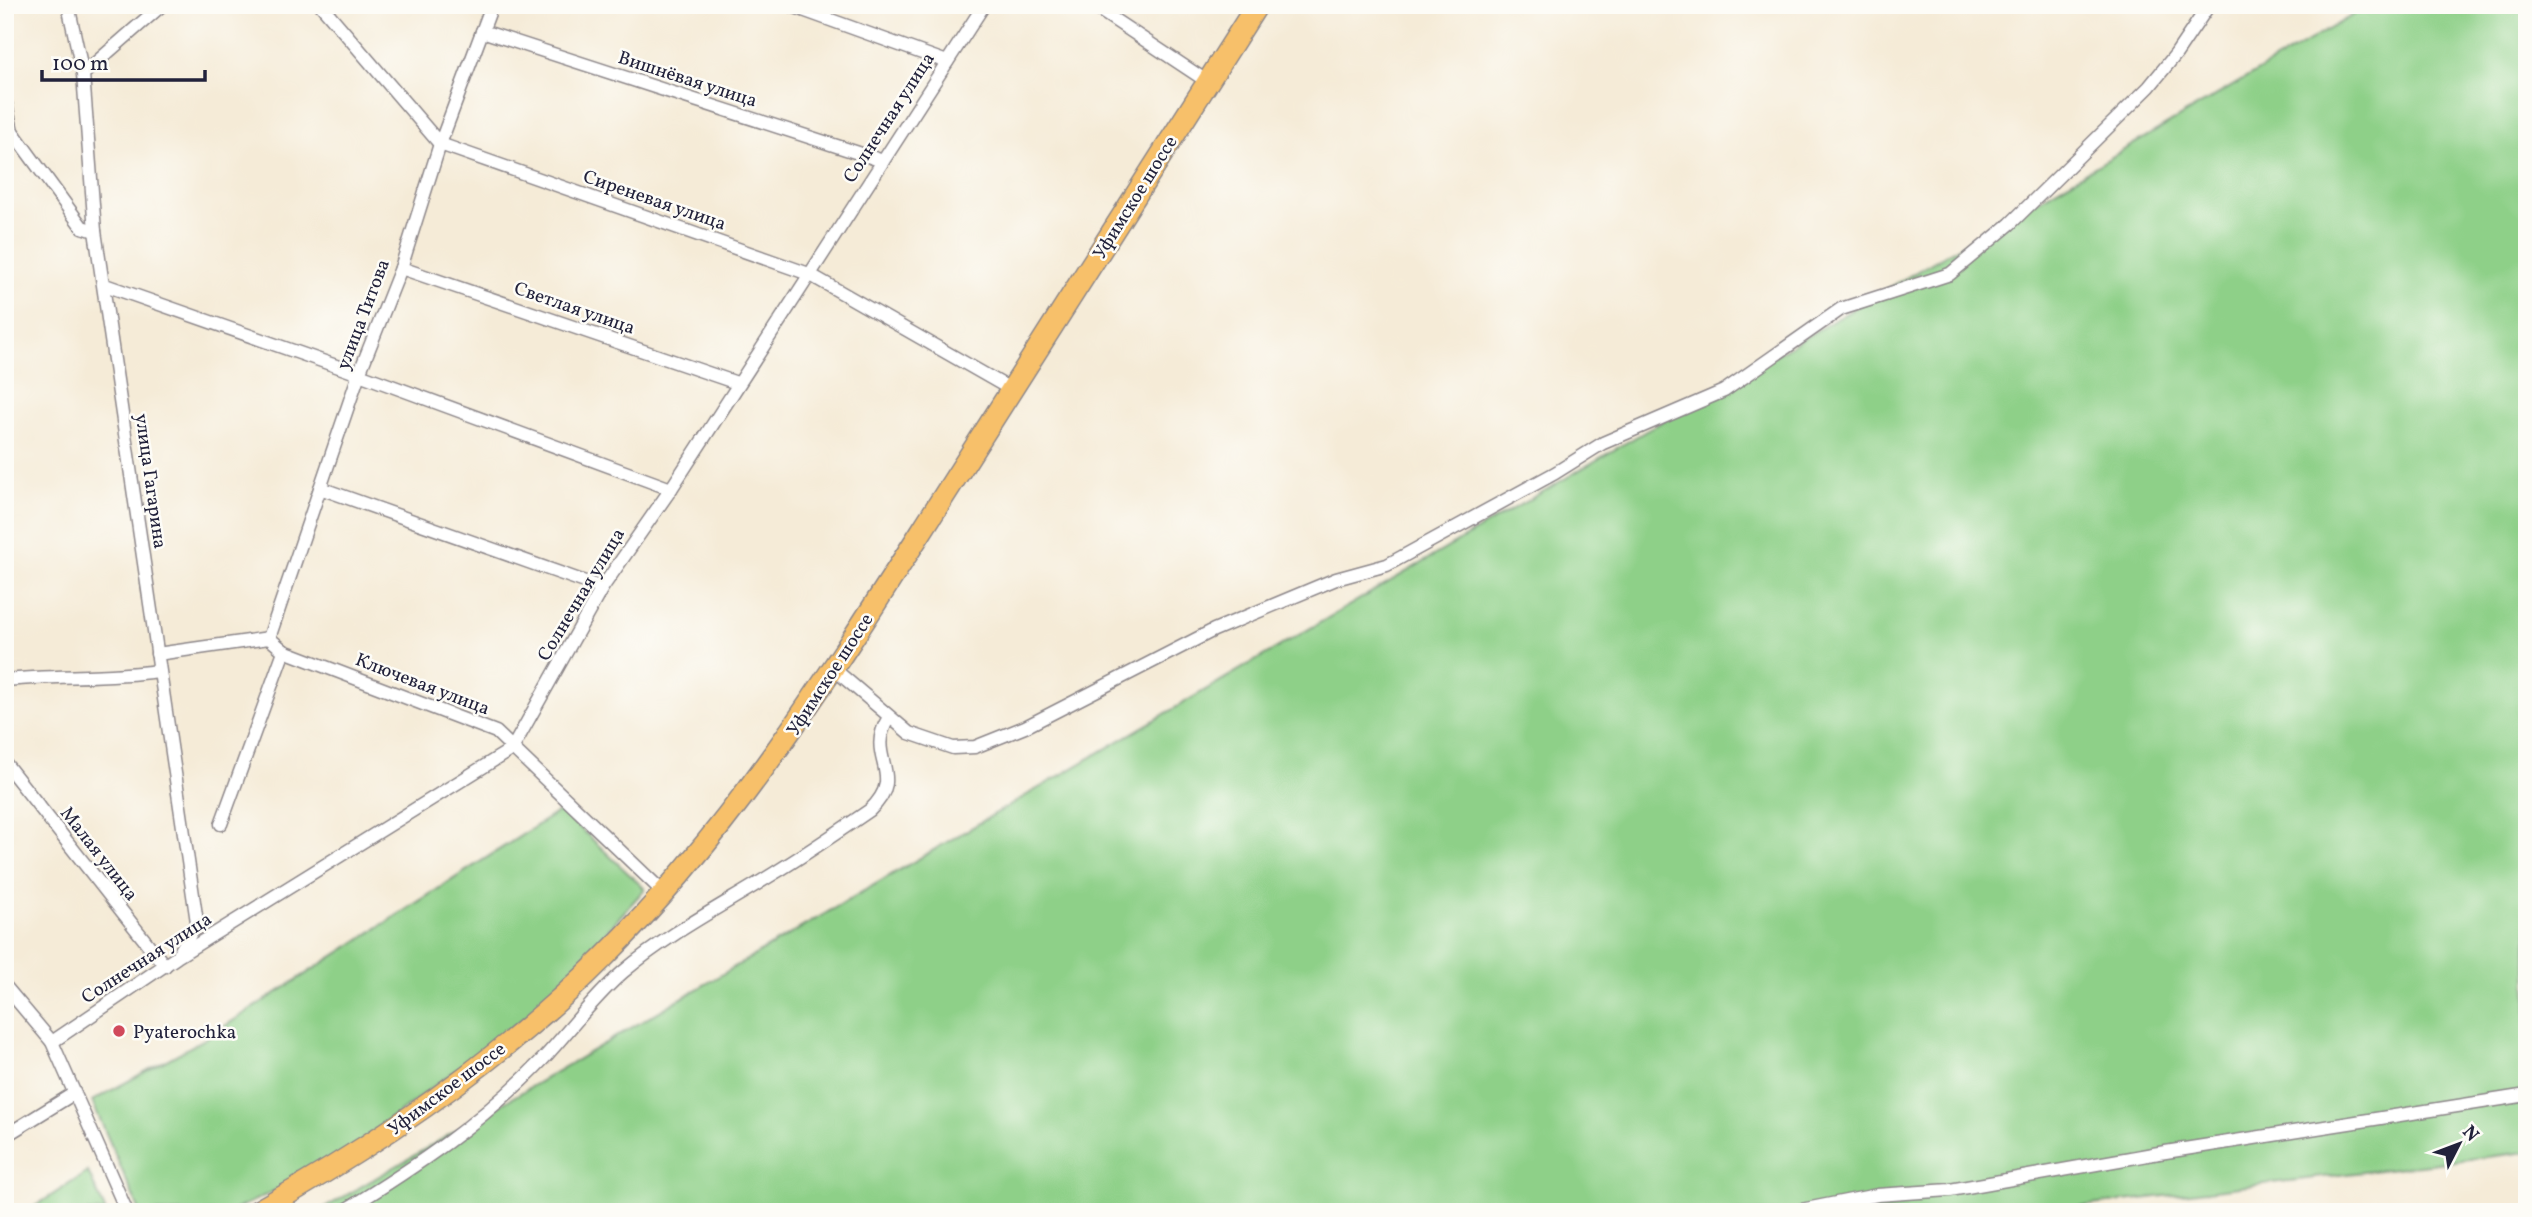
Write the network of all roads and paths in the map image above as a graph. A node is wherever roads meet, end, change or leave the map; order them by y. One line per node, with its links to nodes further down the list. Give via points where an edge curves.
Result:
1 (68, 5): 12 (street, улица Гагарина)
2 (162, 5): 12 (street)
3 (321, 5): 16 (street)
4 (492, 5): 10 (street, улица Титова)
5 (789, 5): 11 (street)
6 (984, 5): 11 (street, Солнечная улица)
7 (1092, 5): 13 (street)
8 (1257, 5): 13 (main road, Уфимское шоссе)
9 (2209, 5): 34 (street, via 2149,86 2010,223 1950,274 1841,309 1724,391 1603,443 1387,565 1336,579 1214,631 1025,727 975,747 953,748 909,733)
10 (482, 31): 16 (street, улица Титова); 17 (street, Вишнёвая улица)
11 (947, 62): 17 (street, Солнечная улица)
12 (83, 74): 18 (street, улица Гагарина)
13 (1208, 82): 24 (main road, Уфимское шоссе)
14 (5, 100): 15 (street)
15 (9, 131): 18 (street, via 82,227)
16 (440, 144): 19 (street, улица Титова); 20 (street, Сиреневая улица)
17 (883, 161): 20 (street, Солнечная улица)
18 (95, 230): 21 (street, улица Гагарина)
19 (401, 268): 22 (street, улица Титова); 23 (street, Светлая улица)
20 (809, 274): 23 (street, Солнечная улица); 24 (street, Сиреневая улица)
21 (105, 285): 22 (street); 30 (street, улица Гагарина)
22 (359, 374): 25 (street, улица Титова); 26 (street)
23 (737, 383): 26 (street, Солнечная улица)
24 (1012, 390): 31 (main road, Уфимское шоссе)
25 (320, 488): 27 (street); 28 (street, улица Титова)
26 (671, 489): 27 (street, Солнечная улица)
27 (603, 587): 35 (street, Солнечная улица)
28 (269, 638): 29 (street, Ключевая улица); 30 (street)
29 (284, 651): 35 (street, Ключевая улица, via 496,732); 37 (street)
30 (157, 654): 32 (street, улица Гагарина)
31 (834, 669): 34 (street); 38 (main road, Уфимское шоссе, via 730,816)
32 (159, 671): 33 (street); 39 (street, улица Гагарина, via 197,922)
33 (5, 680)
34 (888, 719): 48 (street, via 880,735 888,784 880,801 773,874 678,929 621,974 543,1059 438,1153)
35 (512, 749): 38 (street, Ключевая улица); 39 (street, Солнечная улица)
36 (5, 763): 40 (street, Малая улица)
37 (221, 824)
38 (663, 892): 47 (main road, Уфимское шоссе, via 603,959 470,1073 390,1131)
39 (177, 957): 40 (street, Солнечная улица)
40 (165, 966): 42 (street, Солнечная улица)
41 (5, 986): 42 (street)
42 (52, 1042): 43 (street)
43 (73, 1094): 45 (street); 46 (street, via 84,1109)
44 (2527, 1095): 49 (street)
45 (5, 1136)
46 (127, 1212)
47 (256, 1212)
48 (342, 1212)
49 (1791, 1212)

